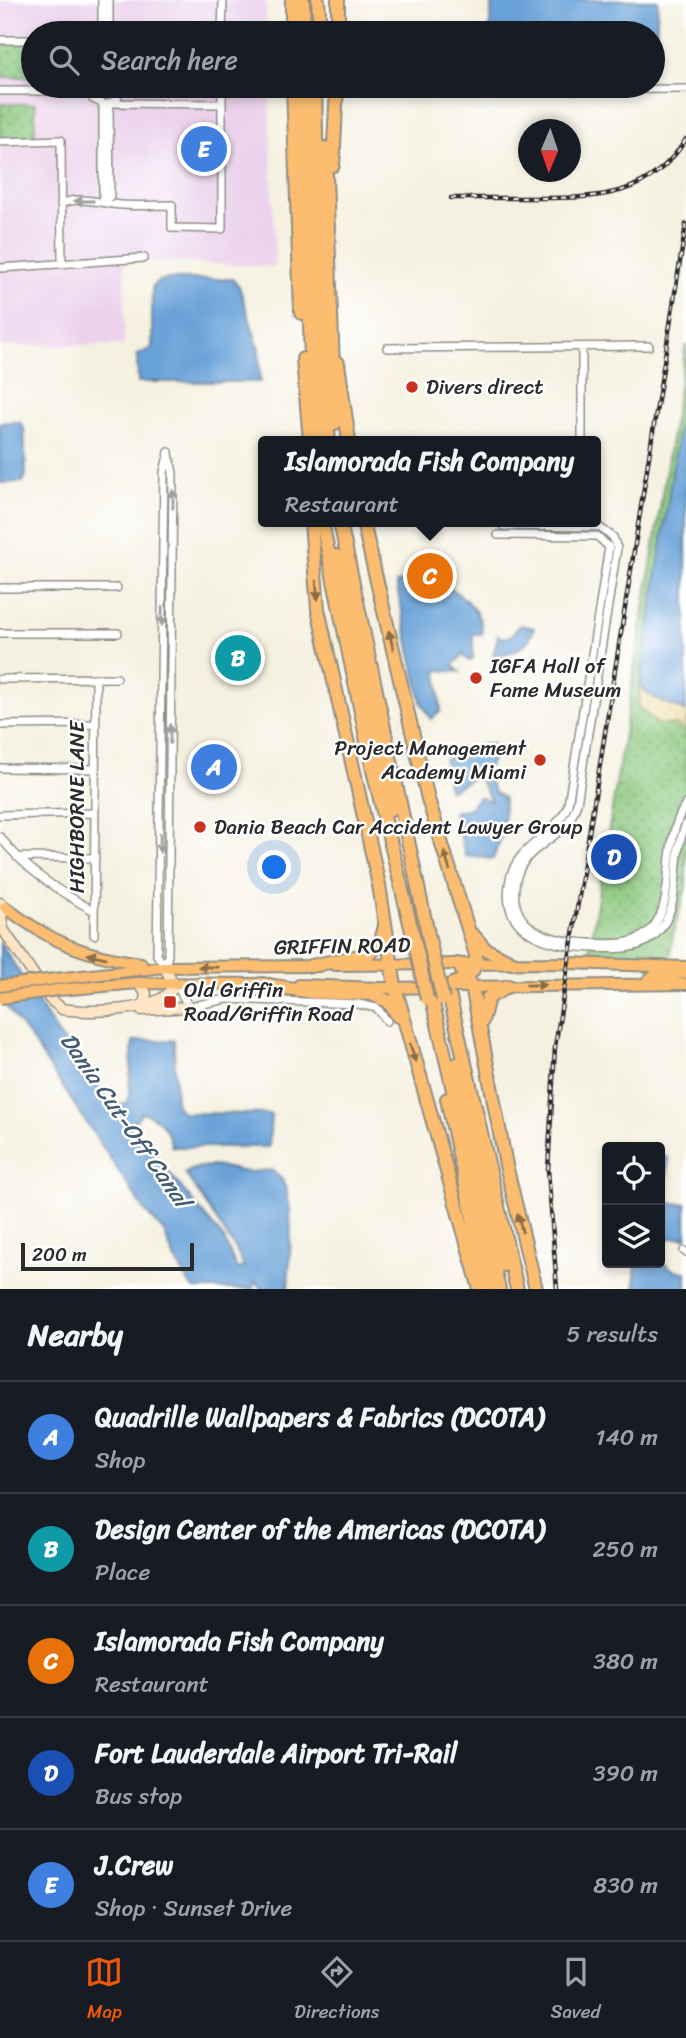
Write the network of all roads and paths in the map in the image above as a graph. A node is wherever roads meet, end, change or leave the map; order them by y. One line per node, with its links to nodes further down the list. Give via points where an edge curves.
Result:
1 (102, 0): 9 (street)
2 (109, 0): 10 (street)
3 (223, 0): 11 (street)
4 (292, 0): 12 (highway)
5 (303, 0): 13 (highway)
6 (312, 0): 14 (highway)
7 (318, 0): 15 (highway)
8 (338, 0): 16 (highway)
9 (102, 21)
10 (109, 21)
11 (222, 21)
12 (292, 21)
13 (303, 21)
14 (316, 21)
15 (318, 21)
16 (338, 21)
17 (0, 40): 18 (street)
18 (21, 40)
19 (665, 89): 20 (street)
20 (686, 89)
21 (21, 90): 22 (street)
22 (0, 91)
23 (93, 98): 31 (street)
24 (116, 98): 31 (street)
25 (222, 98): 32 (street)
26 (293, 98): 44 (highway, via 303,374)
27 (314, 98): 45 (highway, via 311,370)
28 (314, 98): 46 (highway, via 321,370)
29 (315, 98): 36 (highway)
30 (336, 98): 36 (highway)
31 (109, 104): 32 (street); 34 (street)
32 (222, 104): 34 (street, via 222,229 172,228 172,205)
33 (0, 142): 35 (street, via 61,140)
34 (106, 201): 35 (street, one-way to 35)
35 (61, 204): 38 (street)
36 (328, 204): 40 (highway)
37 (144, 258): 38 (street)
38 (62, 264): 39 (street)
39 (0, 268)
40 (331, 311): 47 (highway); 48 (highway)
41 (649, 346): 42 (street)
42 (582, 347): 43 (street); 49 (street)
43 (387, 348)
44 (309, 436)
45 (319, 436)
46 (328, 436)
47 (337, 436)
48 (348, 436)
49 (582, 436)
50 (311, 527): 79 (highway, one-way to 79, via 318,608)
51 (323, 527): 83 (highway, via 372,766)
52 (330, 527): 83 (highway)
53 (341, 527): 83 (highway)
54 (349, 527): 83 (highway)
55 (364, 527): 80 (highway, one-way to 55, via 428,799)
56 (540, 527): 57 (street)
57 (577, 528): 58 (street); 70 (street, via 609,531 618,554 577,803 562,831 530,853 519,871 516,898 526,923 557,941 622,944 643,935 662,912 669,847); 73 (street, via 610,547 585,708 568,806 559,823 518,860 509,882 513,912 530,934 559,946 622,949 645,942 664,925 672,908 676,859)
58 (498, 535)
59 (117, 587): 60 (street)
60 (0, 588)
61 (0, 633): 62 (street)
62 (118, 633)
63 (96, 678): 64 (street); 65 (street); 66 (street, HIGHBORNE LANE)
64 (117, 678)
65 (0, 679)
66 (95, 724): 67 (street); 69 (street, HIGHBORNE LANE)
67 (0, 725)
68 (0, 768): 69 (street)
69 (95, 769): 71 (street, HIGHBORNE LANE)
70 (686, 804)
71 (95, 813): 72 (street); 76 (street, HIGHBORNE LANE)
72 (0, 815)
73 (686, 824)
74 (0, 837): 75 (street)
75 (16, 857): 76 (street); 78 (street, via 50,886)
76 (94, 858): 78 (street, HIGHBORNE LANE)
77 (2, 905): 81 (street); 88 (main road, one-way to 77, via 76,951)
78 (94, 911): 82 (street, HIGHBORNE LANE)
79 (386, 925): 84 (highway); 89 (highway, via 380,944 369,954)
80 (467, 926): 85 (highway); 86 (highway, via 485,949)
81 (2, 928): 108 (street, via 59,1008)
82 (94, 935)
83 (428, 952): 104 (highway); 104 (highway, bridge)
84 (392, 963): 87 (main road, GRIFFIN ROAD); 89 (main road, GRIFFIN ROAD); 103 (highway)
85 (477, 963): 86 (main road, GRIFFIN ROAD); 87 (main road, GRIFFIN ROAD); 93 (highway)
86 (513, 963): 90 (main road, GRIFFIN ROAD)
87 (458, 964): 93 (highway)
88 (164, 967): 88 (street, one-way to 88, via 168,955 173,473 169,452 164,472 157,955); 89 (main road, GRIFFIN ROAD, one-way to 88); 95 (street); 100 (main road, GRIFFIN ROAD)
89 (311, 967)
90 (643, 967): 91 (main road, GRIFFIN ROAD); 97 (main road, via 635,977)
91 (686, 967)
92 (686, 973): 98 (main road, via 653,976)
93 (470, 981): 102 (main road); 104 (highway); 111 (highway)
94 (138, 983): 95 (main road, GRIFFIN ROAD); 100 (main road, GRIFFIN ROAD); 106 (street, via 146,993)
95 (175, 983): 96 (main road, GRIFFIN ROAD); 106 (street, via 169,994); 107 (street)
96 (261, 984): 103 (main road, GRIFFIN ROAD); 110 (highway, via 380,997)
97 (593, 984): 98 (main road); 102 (main road, one-way to 97)
98 (644, 984): 99 (main road)
99 (686, 984)
100 (57, 985): 101 (main road, GRIFFIN ROAD, bridge); 105 (main road, GRIFFIN ROAD, bridge)
101 (0, 986)
102 (508, 986): 111 (highway, via 495,992 484,1006)
103 (395, 987): 104 (main road, GRIFFIN ROAD); 110 (highway)
104 (440, 996): 113 (highway); 114 (highway); 115 (highway); 116 (highway)
105 (0, 998)
106 (144, 1006): 108 (street)
107 (189, 1007): 108 (street, via 168,1011); 109 (street, via 226,999 358,1004 377,1008)
108 (131, 1008)
109 (387, 1021)
110 (404, 1023): 112 (highway, one-way to 112)
111 (481, 1043): 117 (highway, one-way to 111)
112 (481, 1289)
113 (489, 1289)
114 (499, 1289)
115 (509, 1289)
116 (517, 1289)
117 (536, 1289)

